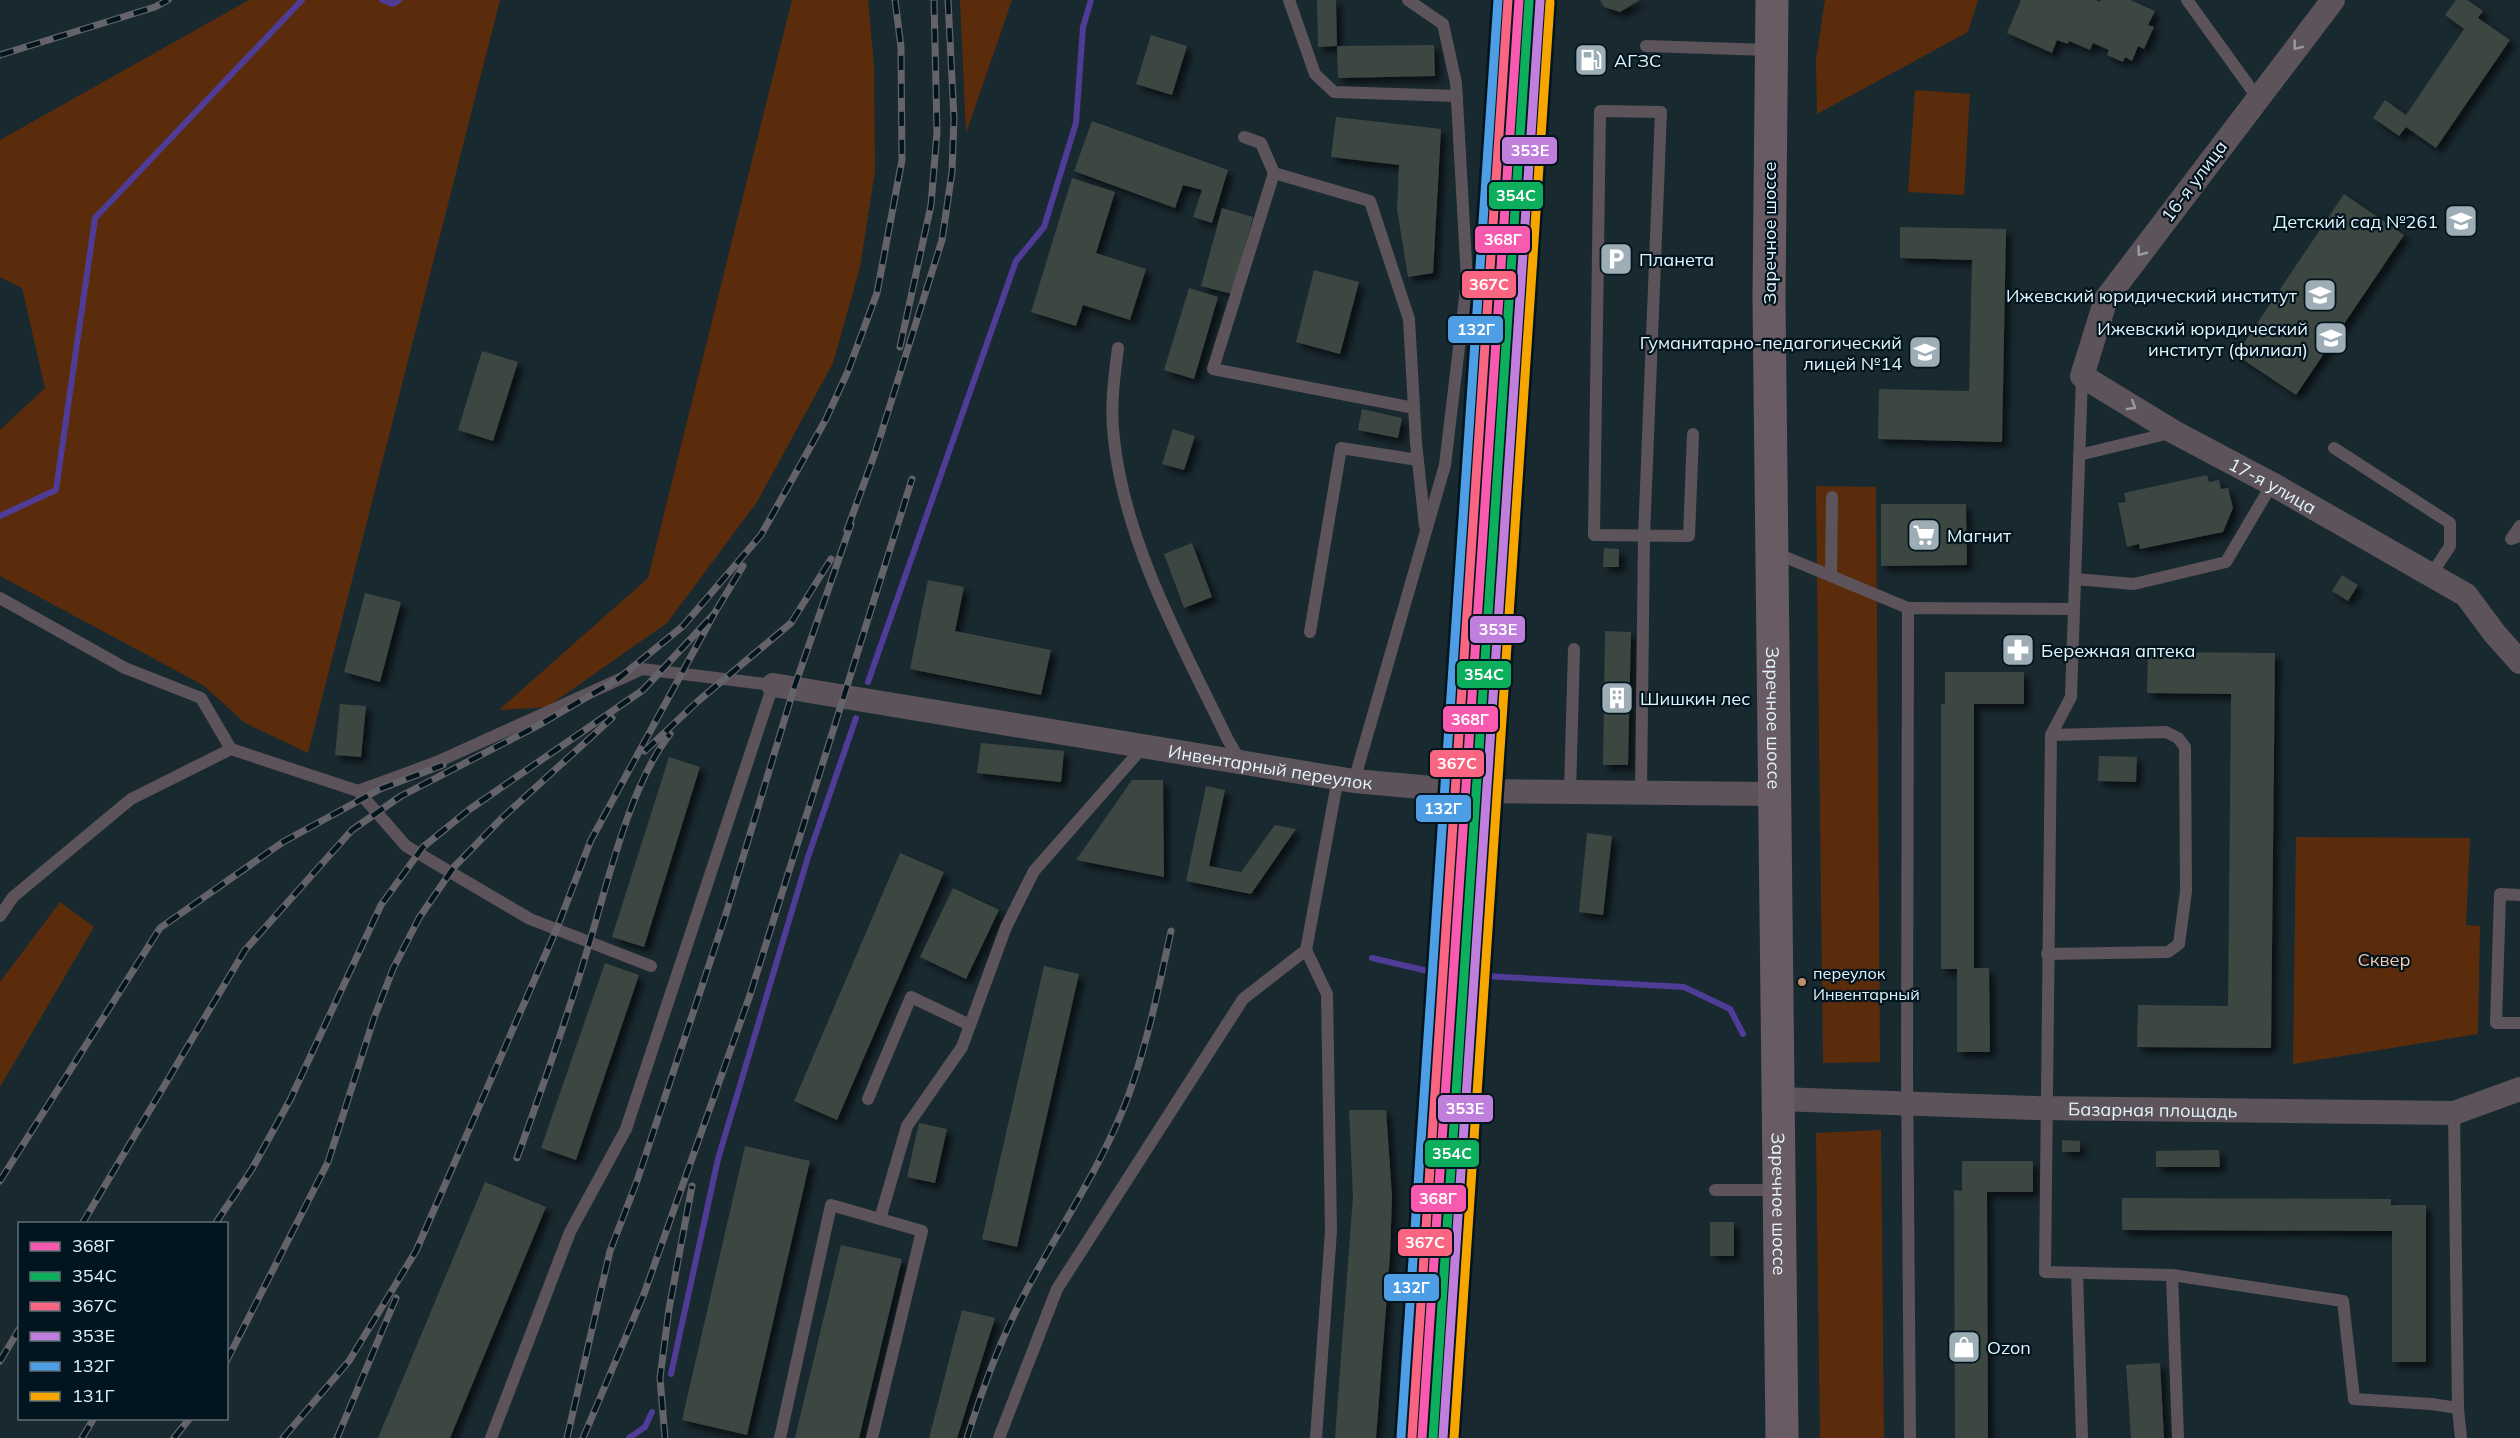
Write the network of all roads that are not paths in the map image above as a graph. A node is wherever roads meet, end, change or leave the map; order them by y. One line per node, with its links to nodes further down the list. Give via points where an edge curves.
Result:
1 (1289, 0): 8 (lane, via 1315,74 1334,92)
2 (1408, 0): 8 (lane, via 1443,24)
3 (1772, 0): 7 (main road, Заречное шоссе)
4 (2187, 0): 9 (lane)
5 (2333, 0): 9 (street, 16-я улица, one-way to 9)
6 (1646, 46): 7 (lane)
7 (1770, 50): 24 (main road, Заречное шоссе)
8 (1457, 96): 22 (lane, via 1467,280 1445,465)
9 (2257, 97): 13 (street, 16-я улица, one-way to 13, via 2106,299)
10 (1244, 137): 11 (lane, via 1261,143)
11 (1274, 173): 14 (lane, via 1370,201 1409,319); 14 (lane, via 1213,369)
12 (1118, 348): 38 (lane, via 1112,391 1113,439 1125,500 1160,600)
13 (2082, 376): 15 (street, 17-я улица, one-way to 15); 18 (lane)
14 (1414, 408): 19 (lane)
15 (2174, 432): 18 (lane); 20 (street, 17-я улица)
16 (1693, 434): 23 (lane, via 1689,536)
17 (2334, 448): 26 (lane, via 2450,523 2450,546)
18 (2079, 455): 27 (lane)
19 (1418, 460): 22 (lane); 31 (lane, via 1341,448)
20 (2272, 484): 26 (street, 17-я улица); 27 (lane, via 2226,562 2134,584)
21 (1832, 496): 25 (lane)
22 (1425, 533): 39 (lane)
23 (1644, 536): 23 (lane, via 1661,112 1600,111 1594,535); 42 (lane)
24 (1772, 551): 25 (lane); 43 (main road, Заречное шоссе)
25 (1831, 575): 29 (lane)
26 (2431, 575): 33 (street, 17-я улица, via 2466,595)
27 (2074, 579): 30 (lane)
28 (0, 598): 37 (lane, via 125,668 201,698)
29 (1908, 608): 30 (lane); 54 (lane)
30 (2073, 609): 35 (lane, via 2072,697)
31 (1310, 632)
32 (1574, 649): 41 (lane)
33 (2520, 662)
34 (773, 685): 36 (street, Инвентарный переулок); 40 (lane, via 642,669 437,762); 63 (lane, via 626,1129 570,1232)
35 (2051, 735): 47 (lane); 47 (lane, via 2166,732 2178,738 2185,747 2186,891 2179,944 2168,952)
36 (1144, 746): 38 (street, Инвентарный переулок); 50 (lane, via 1034,871 1006,927)
37 (231, 749): 40 (lane); 45 (lane, via 130,799 13,897)
38 (1242, 763): 39 (street, Инвентарный переулок)
39 (1346, 780): 41 (street, Инвентарный переулок, via 1466,791); 46 (lane)
40 (358, 791): 48 (lane, via 406,846 530,919)
41 (1570, 792): 42 (street, Инвентарный переулок)
42 (1641, 792): 43 (street, Инвентарный переулок)
43 (1773, 794): 53 (main road, Заречное шоссе)
44 (2520, 895): 49 (lane, via 2500,894 2496,1023)
45 (0, 916)
46 (1306, 950): 66 (lane, via 1243,999 1063,1279); 67 (lane, via 1327,994 1328,1006 1331,1231)
47 (2048, 954): 55 (lane)
48 (651, 966)
49 (2520, 1023)
50 (970, 1025): 52 (lane, via 911,997); 59 (lane, via 962,1047 907,1126)
51 (2520, 1089): 56 (street, Базарная площадь)
52 (868, 1099)
53 (1779, 1099): 54 (street, Базарная площадь); 58 (main road, Заречное шоссе)
54 (1907, 1105): 55 (street, Базарная площадь); 69 (lane)
55 (2045, 1108): 56 (street, Базарная площадь); 60 (lane, via 2045,1272)
56 (2454, 1113): 62 (lane)
57 (1715, 1190): 58 (lane)
58 (1779, 1190): 68 (main road, Заречное шоссе)
59 (880, 1220): 64 (lane, via 831,1205); 65 (lane, via 922,1231)
60 (2077, 1273): 61 (lane); 70 (lane)
61 (2172, 1275): 62 (lane, via 2343,1301 2354,1399); 71 (lane)
62 (2458, 1408): 72 (lane)
63 (491, 1438)
64 (780, 1438)
65 (872, 1438)
66 (999, 1438)
67 (1316, 1438)
68 (1782, 1438)
69 (1910, 1438)
70 (2082, 1438)
71 (2178, 1438)
72 (2461, 1438)

